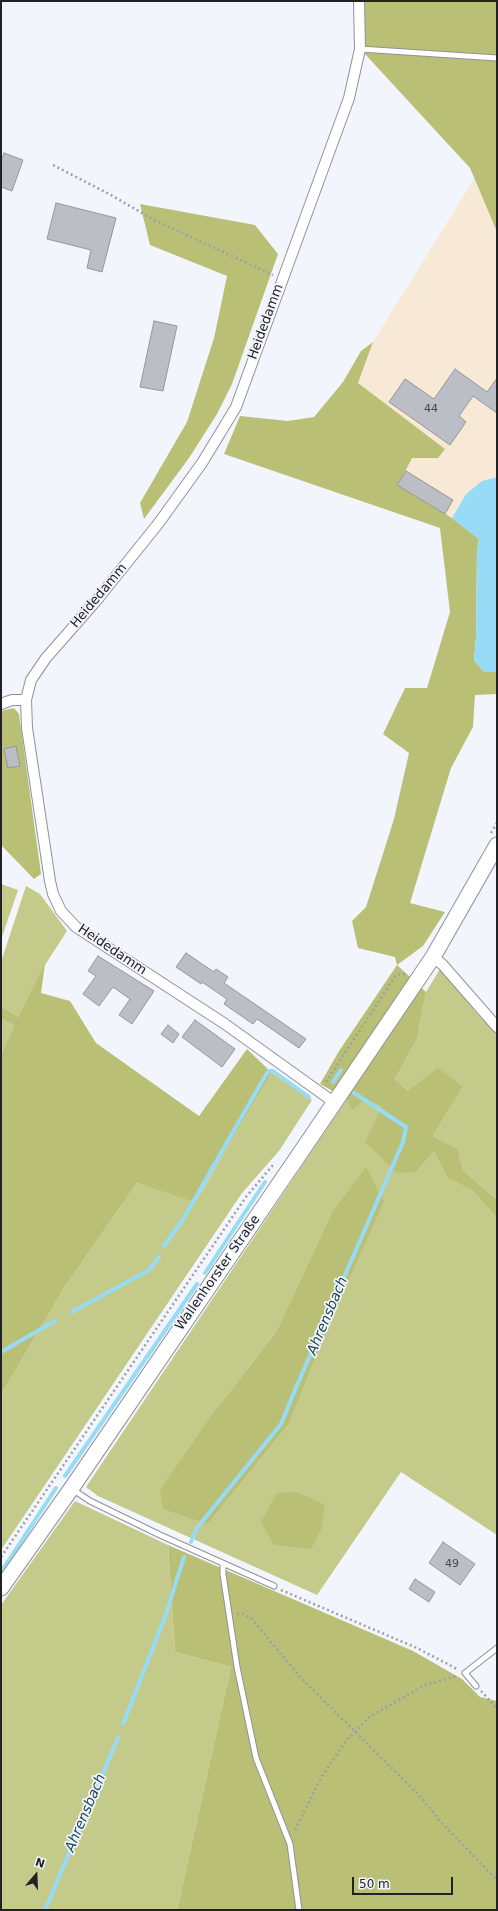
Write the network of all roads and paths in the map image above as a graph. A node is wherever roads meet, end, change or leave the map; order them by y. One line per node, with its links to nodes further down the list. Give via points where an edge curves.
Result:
1 (359, 1): 2 (street, Heidedamm)
2 (360, 49): 3 (lane); 5 (street, Heidedamm, via 349,98)
3 (497, 58)
4 (53, 166): 5 (path, via 154,220)
5 (282, 279): 6 (street, Heidedamm, via 236,407 216,442 158,524 46,658 31,680)
6 (26, 700): 7 (street, via 12,700); 13 (street, Heidedamm, via 27,728 52,894 61,911 76,927 225,1024)
7 (1, 704)
8 (497, 823): 9 (path)
9 (494, 840): 10 (main road, Wallenhorster Straße)
10 (433, 957): 12 (street); 14 (main road, Wallenhorster Straße)
11 (409, 974): 13 (path, via 396,976)
12 (497, 1027)
13 (320, 1093): 14 (street, Heidedamm)
14 (335, 1103): 16 (main road, Wallenhorster Straße)
15 (276, 1161): 17 (path, via 246,1197)
16 (71, 1489): 18 (lane); 20 (main road, Wallenhorster Straße)
17 (1, 1557)
18 (223, 1564): 19 (lane); 21 (lane)
19 (274, 1586): 23 (path, via 417,1648)
20 (1, 1588)
21 (229, 1615): 26 (path, via 243,1614 252,1619 298,1676); 27 (lane, via 256,1758)
22 (497, 1648): 23 (lane)
23 (464, 1673): 24 (lane); 26 (path, via 411,1691 369,1717)
24 (476, 1686): 25 (path)
25 (497, 1708)
26 (355, 1730): 27 (path, via 319,1781); 28 (path)
27 (290, 1844): 29 (lane)
28 (497, 1880)
29 (299, 1910)

